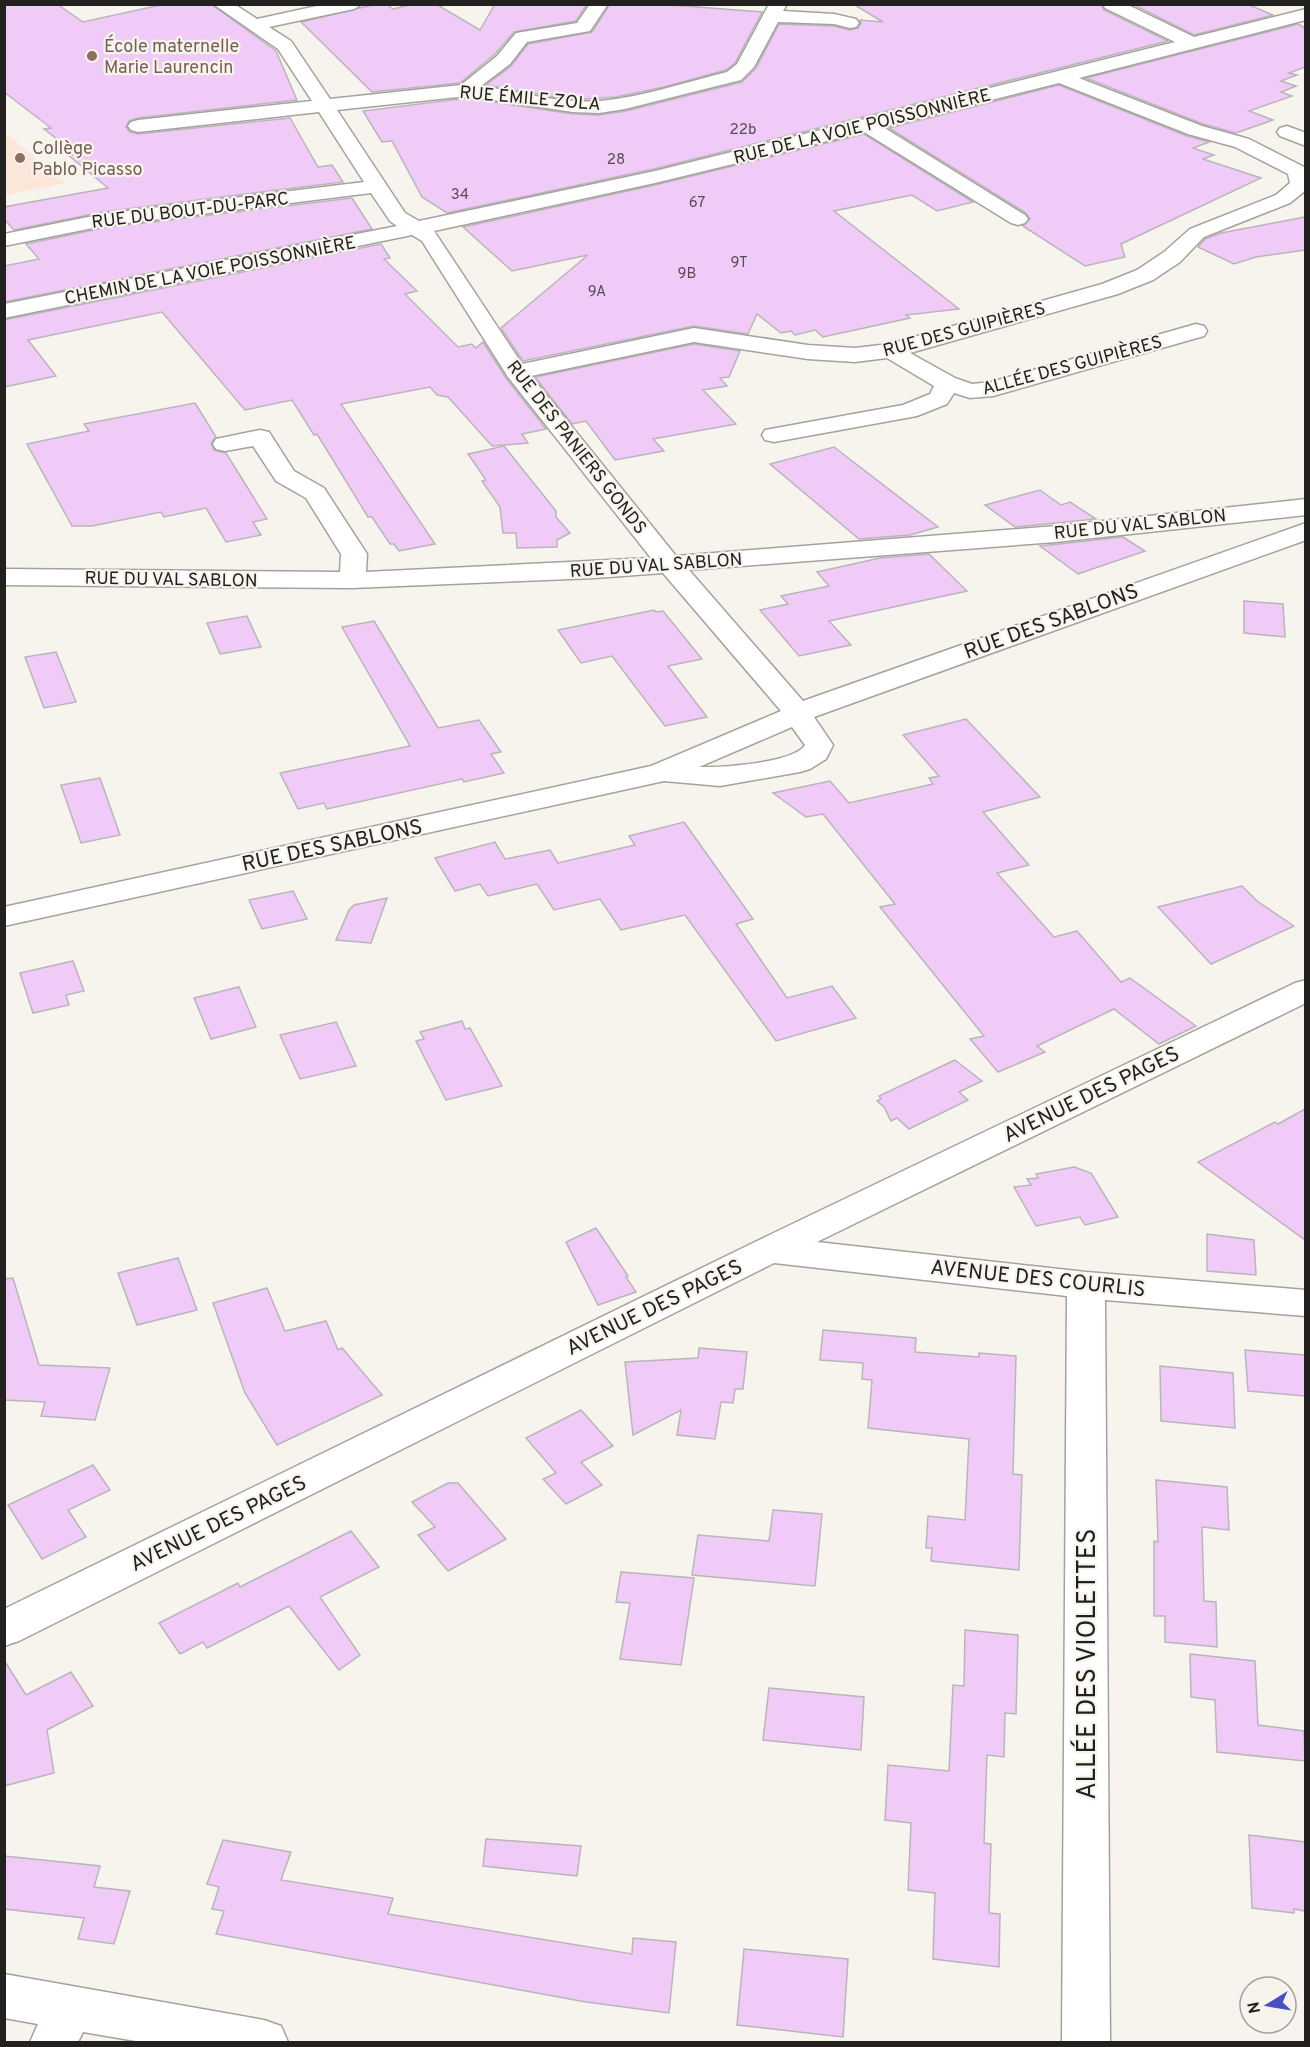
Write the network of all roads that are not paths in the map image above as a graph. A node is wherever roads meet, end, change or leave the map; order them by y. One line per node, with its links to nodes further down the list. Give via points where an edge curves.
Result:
1 (221, 4): 8 (street, RUE DES PANIERS GONDS)
2 (354, 4): 8 (street)
3 (600, 4): 11 (street, via 584,27 515,41 508,55)
4 (1111, 4): 9 (street)
5 (775, 10): 7 (street, RUE ÉMILE ZOLA); 11 (street, RUE ÉMILE ZOLA, via 745,67 734,76 692,87 599,107)
6 (1305, 14): 9 (street, RUE DE LA VOIE POISSONNIÈRE)
7 (850, 23)
8 (253, 25): 12 (street, RUE DES PANIERS GONDS, via 285,45)
9 (1194, 44): 10 (street, RUE DE LA VOIE POISSONNIÈRE)
10 (1060, 77): 14 (street, RUE DE LA VOIE POISSONNIÈRE); 19 (street, via 1277,159 1297,171 1300,184)
11 (467, 90): 12 (street, RUE ÉMILE ZOLA)
12 (324, 104): 13 (street, RUE ÉMILE ZOLA); 17 (street, RUE DES PANIERS GONDS)
13 (138, 126)
14 (867, 126): 20 (street); 21 (street, RUE DE LA VOIE POISSONNIÈRE)
15 (1287, 132): 16 (street)
16 (1305, 140)
17 (378, 186): 21 (street, RUE DES PANIERS GONDS, via 398,217); 22 (street, RUE DU BOUT-DU-PARC, via 102,220)
18 (1305, 193): 19 (street, RUE DES GUIPIÈRES)
19 (1283, 199): 25 (street, RUE DES GUIPIÈRES, via 1197,233 1172,257 1127,282)
20 (1018, 219)
21 (416, 228): 23 (street, CHEMIN DE LA VOIE POISSONNIÈRE); 26 (street, RUE DES PANIERS GONDS, via 430,237)
22 (4, 240)
23 (4, 312)
24 (1196, 331): 27 (street, ALLÉE DES GUIPIÈRES, via 993,389 969,391)
25 (891, 351): 26 (street, RUE DES GUIPIÈRES, via 855,355 808,352 694,335); 27 (street, ALLÉE DES GUIPIÈRES)
26 (516, 372): 32 (street, RUE DES PANIERS GONDS)
27 (947, 383): 28 (street, via 939,399 909,411)
28 (774, 435)
29 (225, 444): 34 (street, via 260,437 285,476 315,492 354,554)
30 (1305, 507): 32 (street, RUE DU VAL SABLON, via 1056,534)
31 (1305, 531): 35 (street, RUE DES SABLONS)
32 (670, 565): 34 (street, RUE DU VAL SABLON); 35 (street, RUE DES PANIERS GONDS)
33 (4, 577): 34 (street, RUE DU VAL SABLON)
34 (352, 580)
35 (798, 713): 36 (street, RUE DES SABLONS); 36 (street, RUE DES SABLONS, via 819,745 816,753 800,763 720,777)
36 (660, 773): 37 (street, RUE DES SABLONS)
37 (4, 917)
38 (1305, 990): 39 (street, AVENUE DES PAGES)
39 (770, 1250): 40 (street, AVENUE DES COURLIS); 42 (street, AVENUE DES PAGES)
40 (1086, 1285): 41 (street, AVENUE DES COURLIS); 46 (street, ALLÉE DES VIOLETTES)
41 (1305, 1303)
42 (4, 1629)
43 (4, 1996): 44 (street)
44 (62, 2025): 45 (street)
45 (264, 2043)
46 (1086, 2043)

